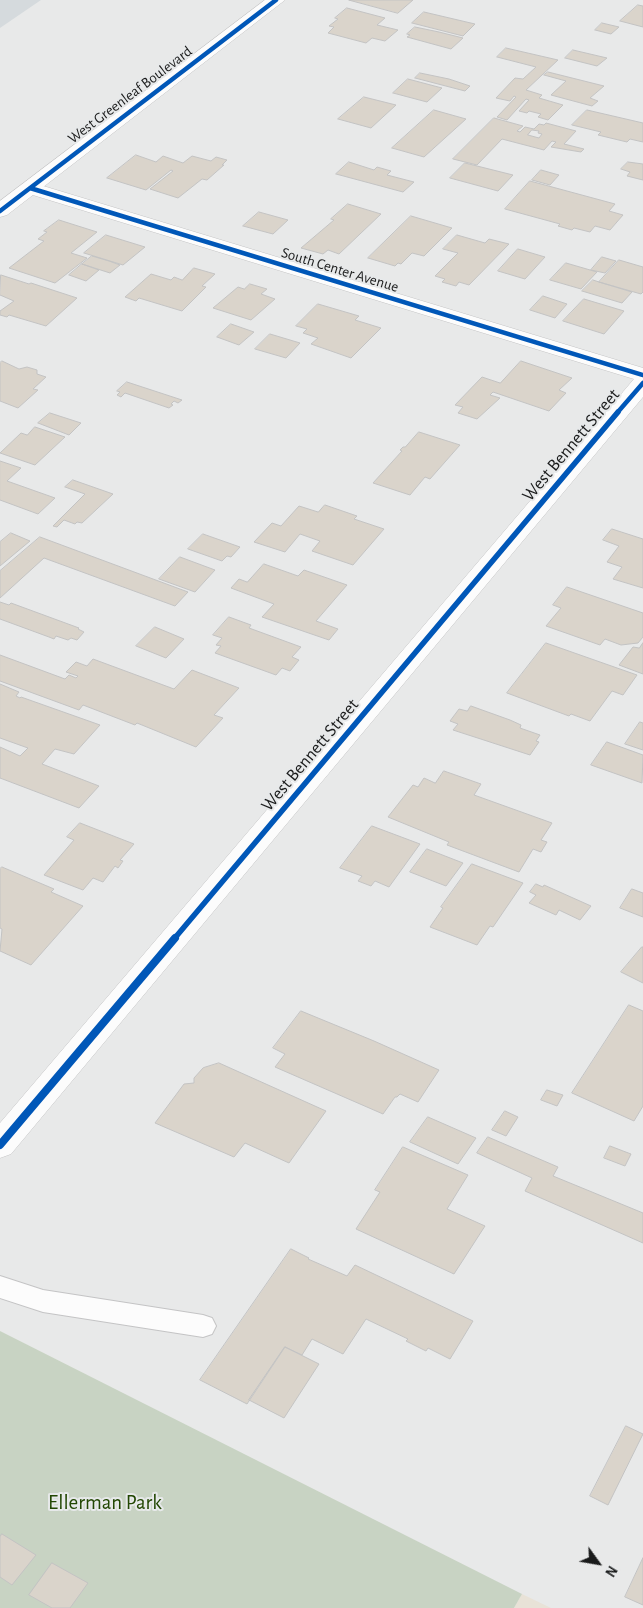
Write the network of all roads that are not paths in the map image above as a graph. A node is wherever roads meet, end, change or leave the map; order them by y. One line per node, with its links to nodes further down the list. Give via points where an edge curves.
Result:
1 (276, 0): 2 (street, West Greenleaf Boulevard)
2 (30, 188): 3 (street, West Greenleaf Boulevard); 4 (street, South Center Avenue)
3 (0, 211)
4 (643, 375)
5 (643, 383): 6 (street, West Bennett Street)
6 (0, 1145)
7 (0, 1287): 8 (lane, via 43,1301)
8 (203, 1326)

